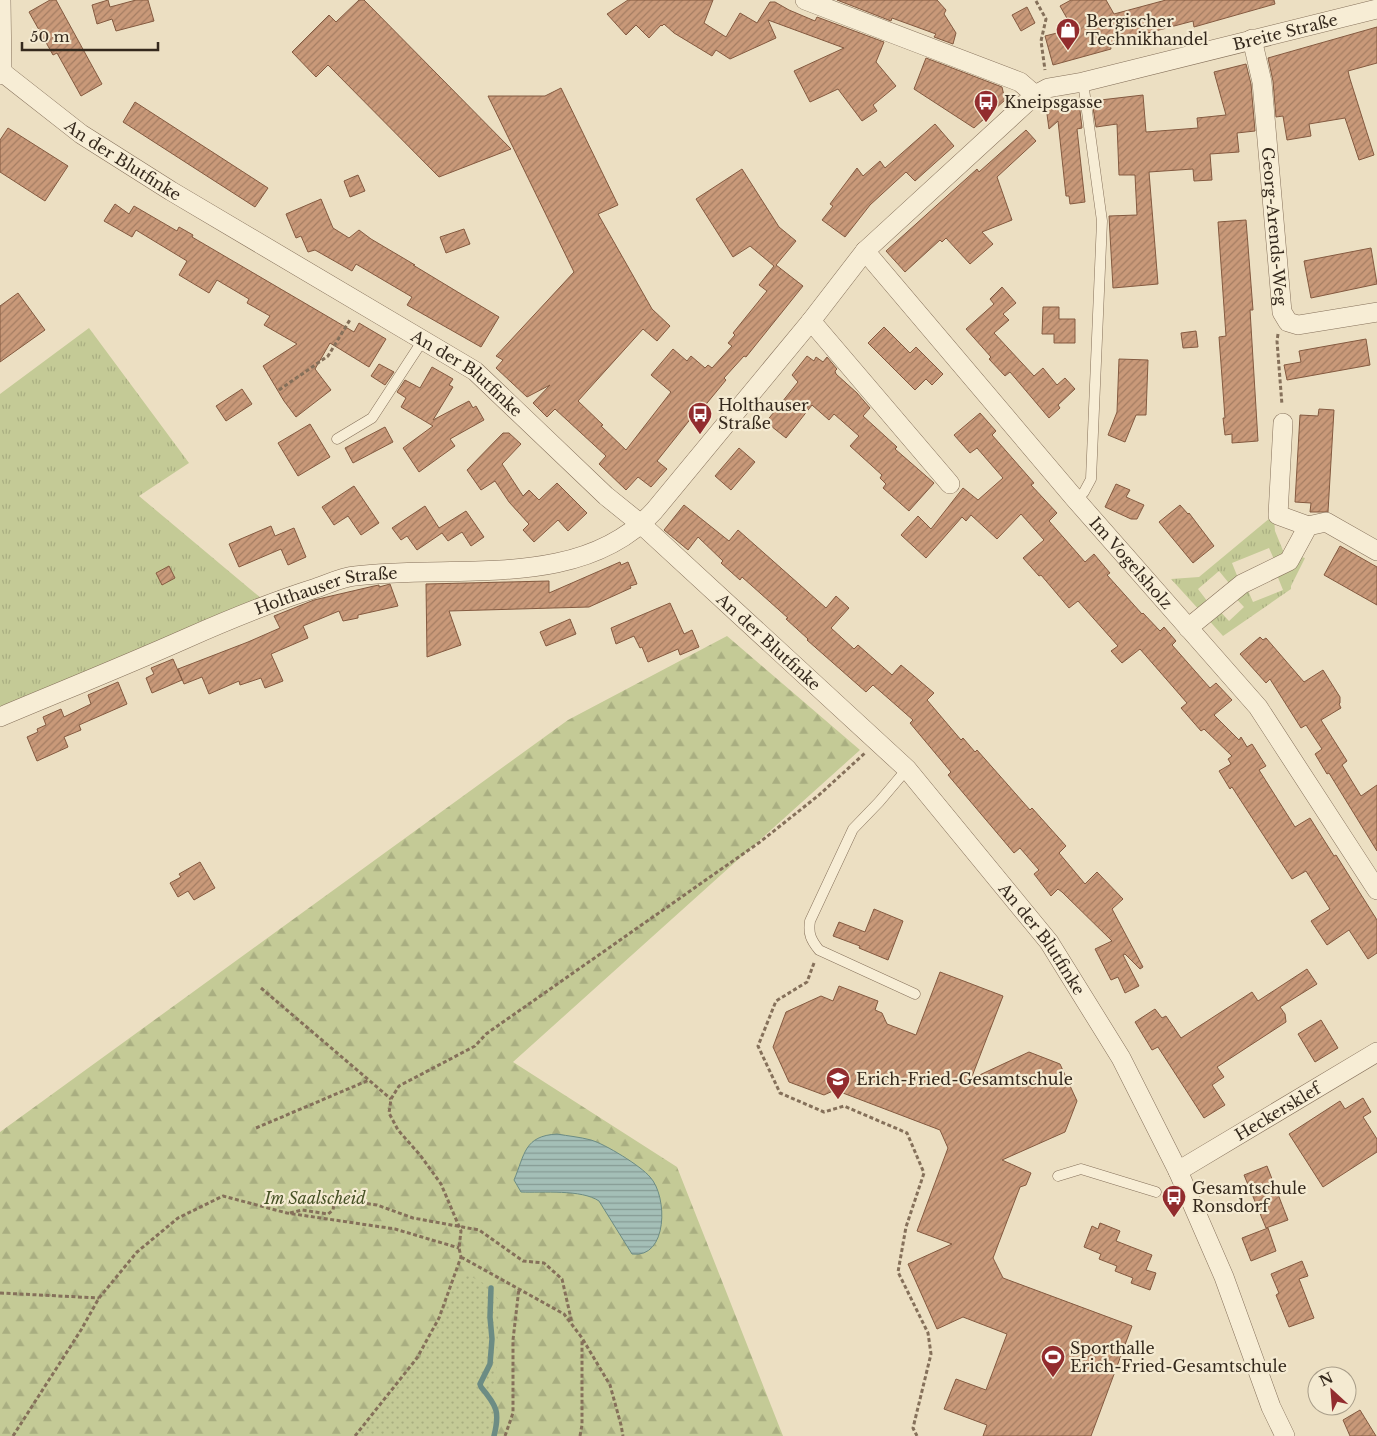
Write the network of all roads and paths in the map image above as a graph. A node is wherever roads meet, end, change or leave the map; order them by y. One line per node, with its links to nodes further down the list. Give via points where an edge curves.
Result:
1 (1, 0): 6 (street)
2 (805, 0): 8 (street)
3 (1036, 1): 8 (path, via 1046,19)
4 (1377, 9): 5 (street, Breite Straße)
5 (1252, 39): 7 (street, Breite Straße); 11 (street, Georg-Arends-Weg, via 1262,82)
6 (1, 73): 10 (street, An der Blutfinke, via 80,134)
7 (1083, 82): 8 (street, Breite Straße); 19 (lane, via 1102,221 1091,479)
8 (1041, 91): 9 (street, Holthauser Straße)
9 (865, 251): 13 (street, Holthauser Straße); 19 (street, Im Vogelsholz)
10 (360, 303): 14 (street, An der Blutfinke); 15 (path, via 328,356)
11 (1282, 312): 12 (street, Georg-Arends-Weg, via 1288,322 1298,325); 16 (path, via 1277,340)
12 (1377, 312)
13 (811, 321): 18 (street); 20 (street, Holthauser Straße)
14 (423, 340): 17 (lane, via 372,418); 20 (street, An der Blutfinke, via 475,371 606,496)
15 (279, 390)
16 (1283, 423): 21 (street, via 1278,515)
17 (337, 439)
18 (950, 484)
19 (1076, 500): 23 (street, Im Vogelsholz)
20 (642, 525): 24 (street, Holthauser Straße, via 577,558 538,567 354,576 254,609); 25 (street, An der Blutfinke)
21 (1308, 526): 22 (street, via 1326,522); 23 (street, via 1289,562 1242,584)
22 (1377, 551)
23 (1188, 628): 27 (street, Im Vogelsholz, via 1258,707)
24 (0, 717)
25 (877, 742): 26 (street, An der Blutfinke); 33 (path, via 819,795 760,842 486,1034 475,1046 399,1086)
26 (907, 769): 28 (lane, via 853,829 810,921 808,932); 35 (street, An der Blutfinke, via 1049,942 1121,1058)
27 (1377, 890)
28 (819, 950): 30 (lane); 52 (path, via 807,982 776,1001 758,1046 780,1093 824,1112 844,1106 907,1133 924,1173 906,1227 898,1272 928,1334 931,1354 913,1428)
29 (261, 988): 32 (path)
30 (915, 994)
31 (1377, 1052): 35 (street, Heckersklef)
32 (369, 1080): 33 (path); 34 (path)
33 (391, 1099): 39 (path, via 389,1113 398,1130 441,1184)
34 (256, 1128)
35 (1178, 1171): 53 (street, An der Blutfinke, via 1224,1276 1270,1407)
36 (1058, 1176): 37 (lane, via 1081,1169)
37 (1156, 1192)
38 (287, 1214): 39 (path, via 302,1210 328,1214 334,1204 348,1200 377,1205 413,1218); 40 (path, via 395,1229); 44 (path, via 223,1196 178,1218 136,1252)
39 (458, 1225): 40 (path); 45 (path, via 479,1230 522,1261 544,1263 562,1279)
40 (459, 1248): 41 (path)
41 (461, 1256): 42 (path); 48 (path, via 439,1318 417,1358)
42 (518, 1288): 45 (path, via 564,1314); 49 (path, via 513,1340 513,1413)
43 (0, 1292): 44 (path)
44 (99, 1298): 47 (path)
45 (572, 1323): 46 (path)
46 (582, 1338): 50 (path); 51 (path, via 610,1385)
47 (13, 1436)
48 (355, 1436)
49 (505, 1436)
50 (580, 1436)
51 (623, 1436)
52 (917, 1436)
53 (1285, 1436)

